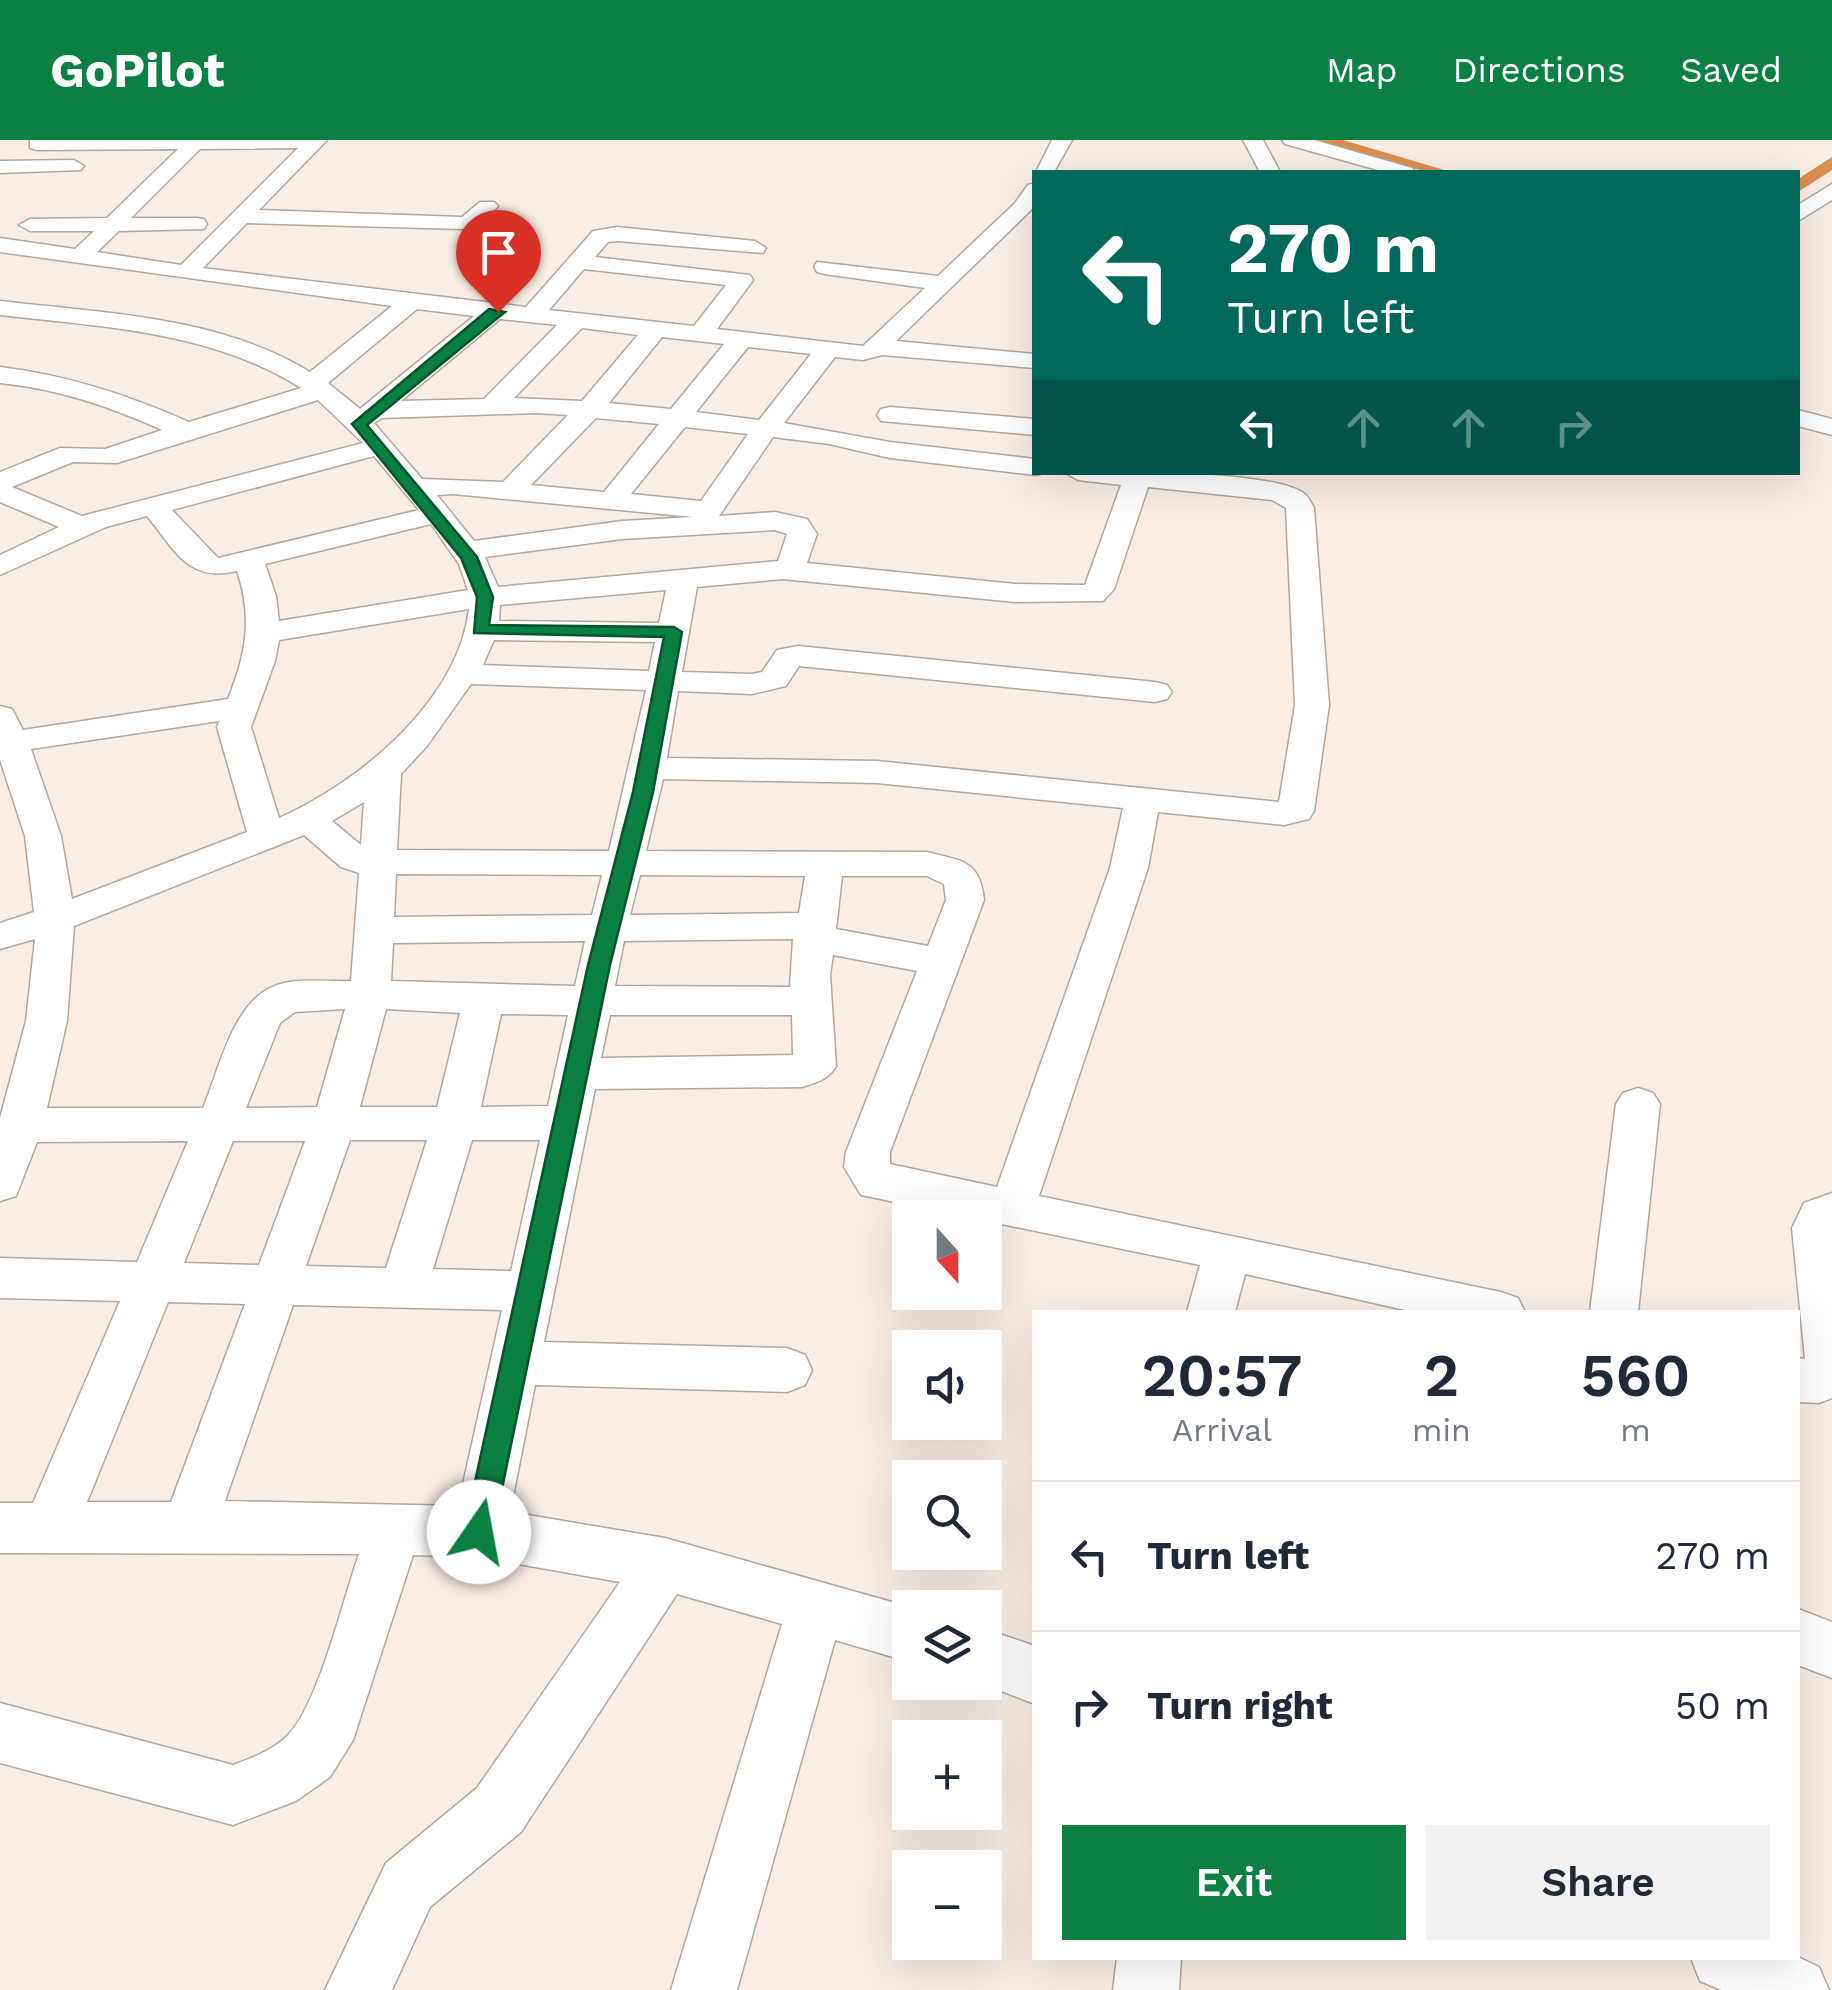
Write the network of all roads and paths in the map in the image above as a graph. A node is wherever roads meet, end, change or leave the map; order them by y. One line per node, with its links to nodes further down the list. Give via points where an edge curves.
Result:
1 (1062, 140): 12 (street)
2 (1254, 140): 13 (street)
3 (1292, 140): 14 (street)
4 (197, 141): 5 (street); 6 (street); 8 (street)
5 (316, 141): 19 (street)
6 (37, 144)
7 (136, 165): 8 (street)
8 (175, 165): 9 (street); 22 (street)
9 (209, 165)
10 (98, 166): 11 (street)
11 (0, 167)
12 (1045, 170)
13 (1269, 170)
14 (1398, 170)
15 (1832, 190): 18 (street)
16 (1032, 198): 29 (street)
17 (486, 206): 19 (street, via 464,223)
18 (1800, 214)
19 (243, 216): 28 (street)
20 (196, 224): 22 (street)
21 (30, 225): 22 (street)
22 (114, 225): 25 (street)
23 (0, 244): 25 (street)
24 (755, 248): 26 (street, via 608,234)
25 (74, 256): 28 (street); 30 (street)
26 (578, 262): 33 (street); 37 (street, via 742,280)
27 (824, 266): 29 (street)
28 (188, 270): 31 (street)
29 (942, 283): 39 (street)
30 (12, 291): 35 (street)
31 (412, 302): 32 (street); 45 (street)
32 (494, 312): 33 (street); 50 (street)
33 (532, 316): 34 (street)
34 (575, 321): 36 (street); 47 (street)
35 (119, 323): 44 (street); 45 (street, via 247,351)
36 (654, 330): 37 (street); 48 (street)
37 (699, 336): 38 (street)
38 (741, 340): 40 (street); 51 (street)
39 (876, 347): 40 (street, via 863,353); 41 (street)
40 (828, 350): 55 (street)
41 (952, 354): 42 (street); 49 (street)
42 (1032, 361)
43 (0, 374): 44 (street)
44 (37, 379): 46 (street); 56 (street, via 119,401)
45 (316, 386): 50 (street); 56 (street)
46 (0, 404)
47 (490, 408): 48 (street); 50 (street)
48 (589, 410): 51 (street); 66 (street)
49 (890, 414): 53 (street); 57 (street)
50 (368, 417): 58 (street)
51 (676, 418): 55 (street); 67 (street)
52 (1800, 419): 54 (street)
53 (1032, 427)
54 (1832, 427)
55 (766, 428): 57 (street); 70 (street)
56 (186, 431): 63 (street, via 108,457 70,454)
57 (861, 443): 59 (street)
58 (381, 446): 64 (street); 68 (street)
59 (1032, 467)
60 (1100, 475): 61 (street)
61 (1137, 480): 62 (street); 75 (street, via 1092,594 1016,593)
62 (1239, 480): 88 (street, via 1288,495 1300,508 1312,705 1298,808 1284,814)
63 (0, 482)
64 (415, 488): 66 (street); 69 (street)
65 (0, 492): 71 (street)
66 (509, 492): 67 (street)
67 (610, 502): 70 (street)
68 (153, 506): 71 (street); 73 (street, via 207,566)
69 (437, 514): 72 (street); 73 (street)
70 (718, 516): 72 (street); 75 (street, via 797,524 802,534)
71 (80, 526): 74 (street)
72 (464, 551): 77 (street)
73 (248, 560): 80 (street)
74 (0, 566)
75 (790, 570): 76 (street)
76 (684, 578): 77 (street); 79 (street)
77 (485, 597): 78 (street); 80 (street)
78 (480, 630): 79 (street); 81 (street)
79 (674, 632): 82 (street)
80 (264, 633): 84 (street)
81 (462, 674): 82 (street); 86 (street, via 404,753)
82 (665, 682): 83 (street, via 760,683 798,656); 87 (street)
83 (1156, 692)
84 (238, 708): 85 (street); 90 (street, via 234,726)
85 (5, 729): 94 (street, via 47,853)
86 (384, 768): 89 (street); 91 (street)
87 (648, 768): 88 (street, via 877,772); 93 (street)
88 (1142, 799): 112 (street, via 1128,868)
89 (306, 818): 90 (street); 91 (street, via 354,859)
90 (268, 837): 94 (street)
91 (378, 863): 93 (street); 95 (street)
92 (825, 865): 93 (street); 97 (street); 99 (street, via 927,864 963,879 965,900)
93 (626, 866): 96 (street)
94 (52, 922): 98 (street); 109 (street, via 52,998)
95 (373, 930): 96 (street); 100 (street)
96 (607, 930): 97 (street); 102 (street)
97 (813, 932): 99 (street); 103 (street)
98 (0, 936)
99 (942, 962): 112 (street, via 867,1166 877,1182)
100 (370, 994): 101 (street); 106 (street); 110 (street, via 274,1003 263,1015)
101 (484, 1000): 102 (street); 107 (street)
102 (591, 1000): 103 (street); 104 (street)
103 (812, 1000): 104 (street, via 816,1059 810,1070)
104 (578, 1074): 108 (street)
105 (1638, 1104): 122 (street)
106 (334, 1123): 107 (street); 110 (street); 117 (street)
107 (455, 1123): 108 (street); 118 (street)
108 (568, 1123): 119 (street)
109 (21, 1124): 110 (street); 111 (street)
110 (220, 1124): 116 (street)
111 (0, 1182)
112 (1012, 1209): 114 (street)
113 (1832, 1211): 125 (street, via 1815,1228 1831,1367 1819,1381)
114 (1228, 1251): 120 (street); 121 (street)
115 (0, 1278): 116 (street)
116 (150, 1282): 117 (street); 127 (street)
117 (278, 1285): 118 (street); 126 (street)
118 (403, 1288): 119 (street)
119 (530, 1291): 123 (street)
120 (1212, 1310)
121 (1493, 1310)
122 (1614, 1310)
123 (514, 1364): 124 (street); 129 (street)
124 (787, 1370)
125 (1800, 1380)
126 (190, 1526): 127 (street); 128 (street)
127 (25, 1528)
128 (393, 1532): 129 (street); 137 (street, via 332,1719 309,1756 275,1780 234,1795)
129 (479, 1532): 130 (street)
130 (665, 1564): 131 (street); 140 (street, via 499,1810 408,1885)
131 (816, 1606): 132 (street); 141 (street)
132 (892, 1629)
133 (1800, 1638): 134 (street)
134 (1832, 1650)
135 (1002, 1663): 136 (street)
136 (1032, 1674)
137 (0, 1733)
138 (1149, 1960): 142 (street)
139 (1728, 1960): 143 (street)
140 (358, 1990)
141 (704, 1990)
142 (1146, 1990)
143 (1796, 1990)

